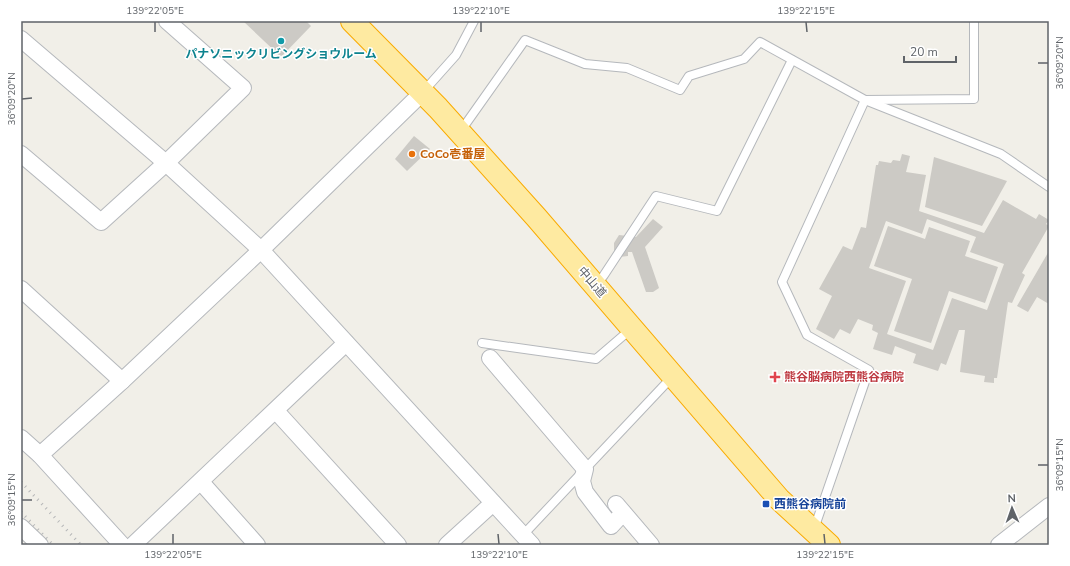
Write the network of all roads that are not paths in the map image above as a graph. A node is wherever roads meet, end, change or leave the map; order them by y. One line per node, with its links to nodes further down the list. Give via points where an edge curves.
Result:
1 (167, 21): 11 (street, via 243,88)
2 (352, 21): 7 (highway, 中山道)
3 (474, 21): 7 (lane, via 456,55)
4 (974, 21): 8 (lane, via 974,99)
5 (21, 39): 11 (street)
6 (792, 60): 8 (lane); 9 (lane, via 760,42 744,59 689,76 680,90 627,68 585,64 524,40); 14 (lane, via 717,211 656,196)
7 (422, 93): 9 (highway, 中山道); 13 (street)
8 (866, 100): 12 (lane, via 1001,154); 30 (lane, via 782,282 807,335 869,370)
9 (460, 132): 14 (highway, 中山道)
10 (21, 154): 11 (street, via 101,222)
11 (166, 163): 13 (street)
12 (1049, 187)
13 (261, 250): 17 (street); 21 (street)
14 (596, 286): 16 (highway, 中山道)
15 (21, 289): 21 (street)
16 (631, 328): 18 (lane, via 596,359); 20 (highway, 中山道)
17 (346, 343): 22 (street); 27 (street)
18 (482, 343)
19 (490, 358): 25 (street)
20 (673, 376): 25 (lane); 30 (highway, 中山道, via 779,499)
21 (122, 382): 24 (street)
22 (276, 411): 26 (street); 36 (street)
23 (21, 438): 24 (street)
24 (40, 456): 33 (street)
25 (584, 468): 31 (lane); 38 (street, via 582,481 585,492 611,526 620,509)
26 (201, 482): 34 (street); 35 (street)
27 (493, 503): 31 (street); 37 (street)
28 (1049, 506): 40 (street)
29 (21, 527): 32 (street)
30 (814, 530): 39 (highway, 中山道)
31 (528, 540)
32 (40, 545)
33 (122, 545)
34 (133, 545)
35 (257, 545)
36 (398, 545)
37 (447, 545)
38 (651, 545)
39 (829, 545)
40 (1000, 545)

